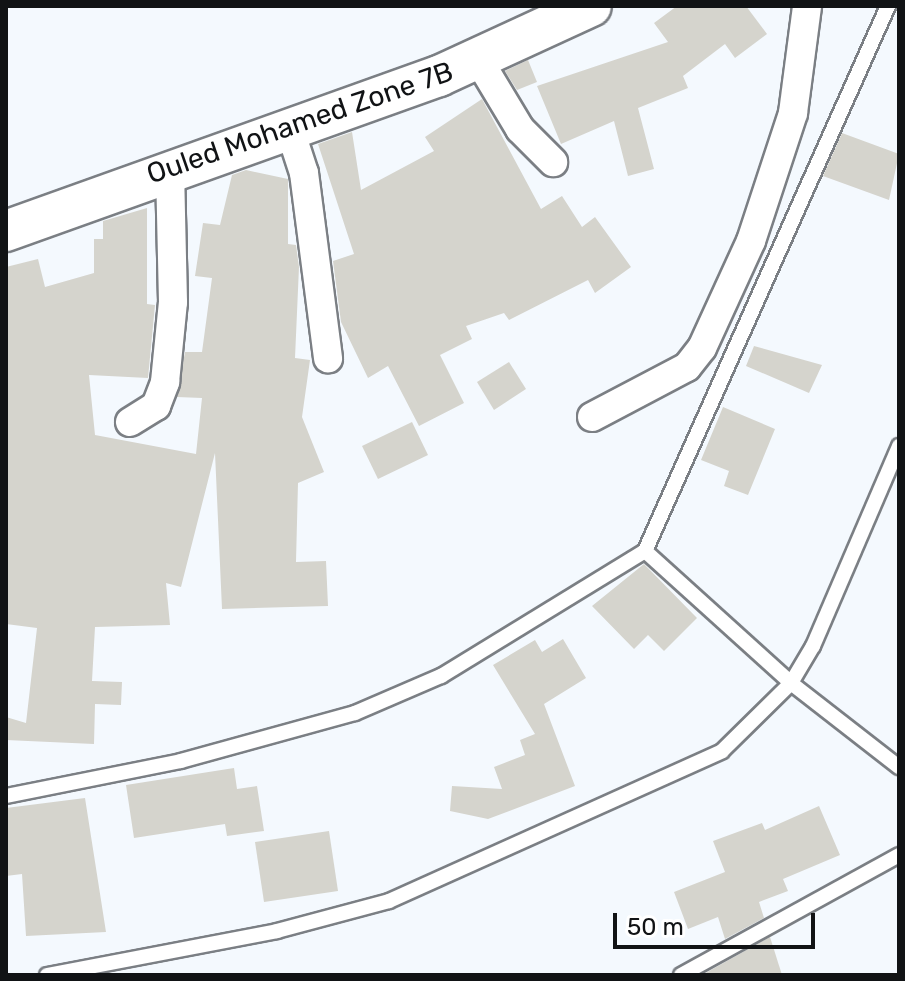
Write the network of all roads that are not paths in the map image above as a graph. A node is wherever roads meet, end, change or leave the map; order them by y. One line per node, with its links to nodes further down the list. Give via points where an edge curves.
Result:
1 (591, 6): 4 (main road, Ouled Mohamed Zone 7B)
2 (807, 6): 10 (street, via 793,113 751,241 702,348 687,367)
3 (888, 6): 13 (lane)
4 (478, 59): 5 (main road, Ouled Mohamed Zone 7B); 6 (street, via 520,129)
5 (290, 130): 7 (main road, Ouled Mohamed Zone 7B); 9 (street, via 304,173)
6 (553, 162)
7 (170, 169): 8 (main road, Ouled Mohamed Zone 7B); 11 (street, via 174,287 165,382 159,403)
8 (6, 231)
9 (328, 358)
10 (592, 417)
11 (130, 422)
12 (899, 446): 14 (lane)
13 (645, 551): 14 (lane); 16 (lane, via 455,669 355,713 181,761)
14 (791, 683): 15 (lane); 18 (lane, via 722,751 389,901 277,931)
15 (899, 767)
16 (6, 796)
17 (899, 855): 19 (lane)
18 (47, 975)
19 (681, 975)

